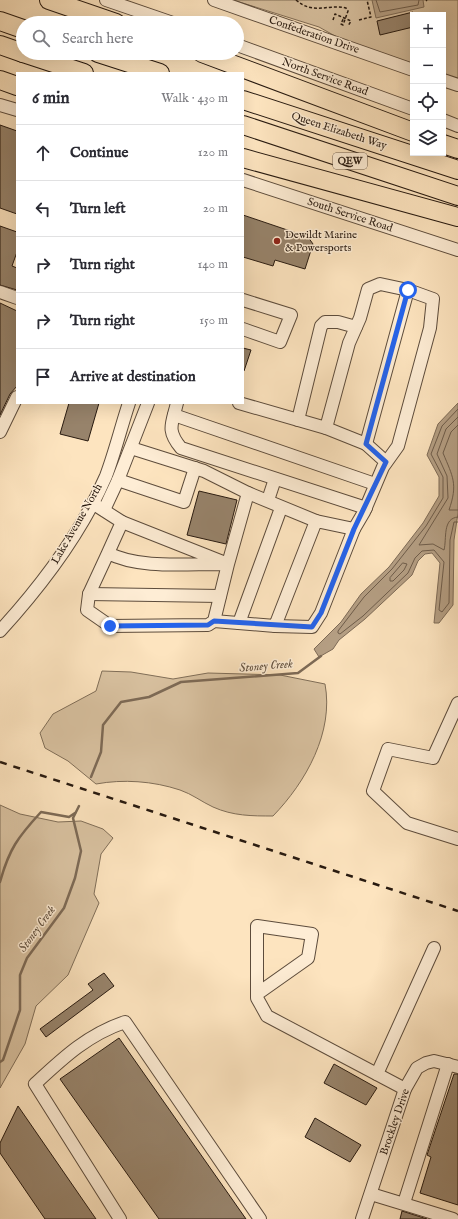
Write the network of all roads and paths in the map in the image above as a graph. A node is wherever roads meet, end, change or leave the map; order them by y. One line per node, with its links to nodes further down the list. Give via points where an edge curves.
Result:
1 (49, 0): 6 (highway)
2 (106, 0): 7 (street)
3 (214, 0): 20 (street, Confederation Drive)
4 (296, 0): 8 (path, via 304,7 310,8 346,8 348,11 342,25)
5 (367, 0): 10 (path, via 371,17)
6 (96, 16)
7 (153, 16)
8 (344, 17): 9 (path, via 335,14); 12 (path, via 351,20)
9 (333, 20)
10 (358, 20)
11 (0, 21): 13 (highway)
12 (348, 26)
13 (16, 27)
14 (0, 45): 16 (highway)
15 (244, 48): 29 (street, North Service Road)
16 (16, 51)
17 (44, 60): 21 (highway)
18 (120, 60): 22 (highway)
19 (221, 60): 34 (highway)
20 (410, 69)
21 (81, 72)
22 (157, 72)
23 (0, 80): 26 (highway)
24 (446, 81): 25 (street)
25 (458, 85)
26 (16, 86)
27 (244, 100): 38 (highway, Queen Elizabeth Way / QEW)
28 (0, 105): 30 (street)
29 (410, 108)
30 (16, 110)
31 (446, 121): 33 (street)
32 (244, 125): 40 (highway, QEW)
33 (458, 126)
34 (410, 131)
35 (446, 145): 36 (highway)
36 (458, 149)
37 (244, 158): 41 (highway)
38 (458, 170)
39 (244, 180): 42 (street, South Service Road)
40 (458, 196)
41 (458, 217)
42 (458, 250)
43 (408, 290): 47 (street, via 380,284 368,289); 61 (street); 63 (street, via 433,299 430,328 398,446)
44 (0, 292): 45 (street)
45 (16, 298)
46 (244, 300): 48 (street, via 290,315 280,342)
47 (356, 328): 56 (street, via 338,322 326,322 321,326); 58 (street)
48 (244, 329)
49 (16, 399): 59 (street)
50 (148, 404): 55 (street)
51 (177, 404): 54 (street)
52 (242, 404): 56 (street)
53 (128, 407): 55 (street); 57 (street, Lake Avenue North)
54 (174, 415): 65 (street, via 171,427 173,438 181,448); 67 (street)
55 (143, 416): 60 (street)
56 (298, 420): 58 (street)
57 (121, 428): 60 (street); 70 (street, Lake Avenue North, via 106,475)
58 (326, 428): 61 (street)
59 (0, 432)
60 (136, 434): 62 (street)
61 (366, 444): 63 (street)
62 (131, 448): 64 (street); 66 (street)
63 (386, 462): 67 (street)
64 (195, 468): 66 (street, via 184,502); 68 (street)
65 (275, 479): 69 (street); 72 (street)
66 (118, 480): 73 (street)
67 (376, 484): 72 (street)
68 (248, 493): 69 (street); 78 (street)
69 (268, 500): 71 (street)
70 (92, 503): 73 (street); 84 (street, Lake Avenue North, via 66,548 38,588)
71 (281, 508): 74 (street); 82 (street)
72 (366, 508): 76 (street)
73 (104, 510): 75 (street)
74 (316, 521): 76 (street); 83 (street)
75 (122, 522): 77 (street); 78 (street)
76 (354, 529): 83 (street, via 321,613 312,627)
77 (108, 553): 78 (street, via 117,558 144,563); 79 (street)
78 (228, 564): 80 (street)
79 (89, 594): 80 (street); 81 (street, via 87,610 110,626 208,625)
80 (220, 596): 81 (street)
81 (214, 621): 82 (street)
82 (239, 623): 83 (street)
83 (275, 626)
84 (0, 631)
85 (458, 703): 86 (street, via 433,758 388,749 372,791 407,823)
86 (458, 838)
87 (434, 948): 90 (street)
88 (256, 994): 88 (street, via 257,926 312,934 308,958); 90 (street, via 267,1016)
89 (453, 1066): 91 (street, Brockley Drive, via 434,1061 426,1063 417,1068); 93 (street)
90 (377, 1074): 91 (street)
91 (405, 1089): 92 (street, Brockley Drive)
92 (371, 1194): 93 (street); 96 (street, Brockley Drive)
93 (404, 1203): 97 (street)
94 (120, 1219): 95 (street, via 35,1084 72,1050 124,1022)
95 (260, 1219)
96 (362, 1219)
97 (453, 1219)

